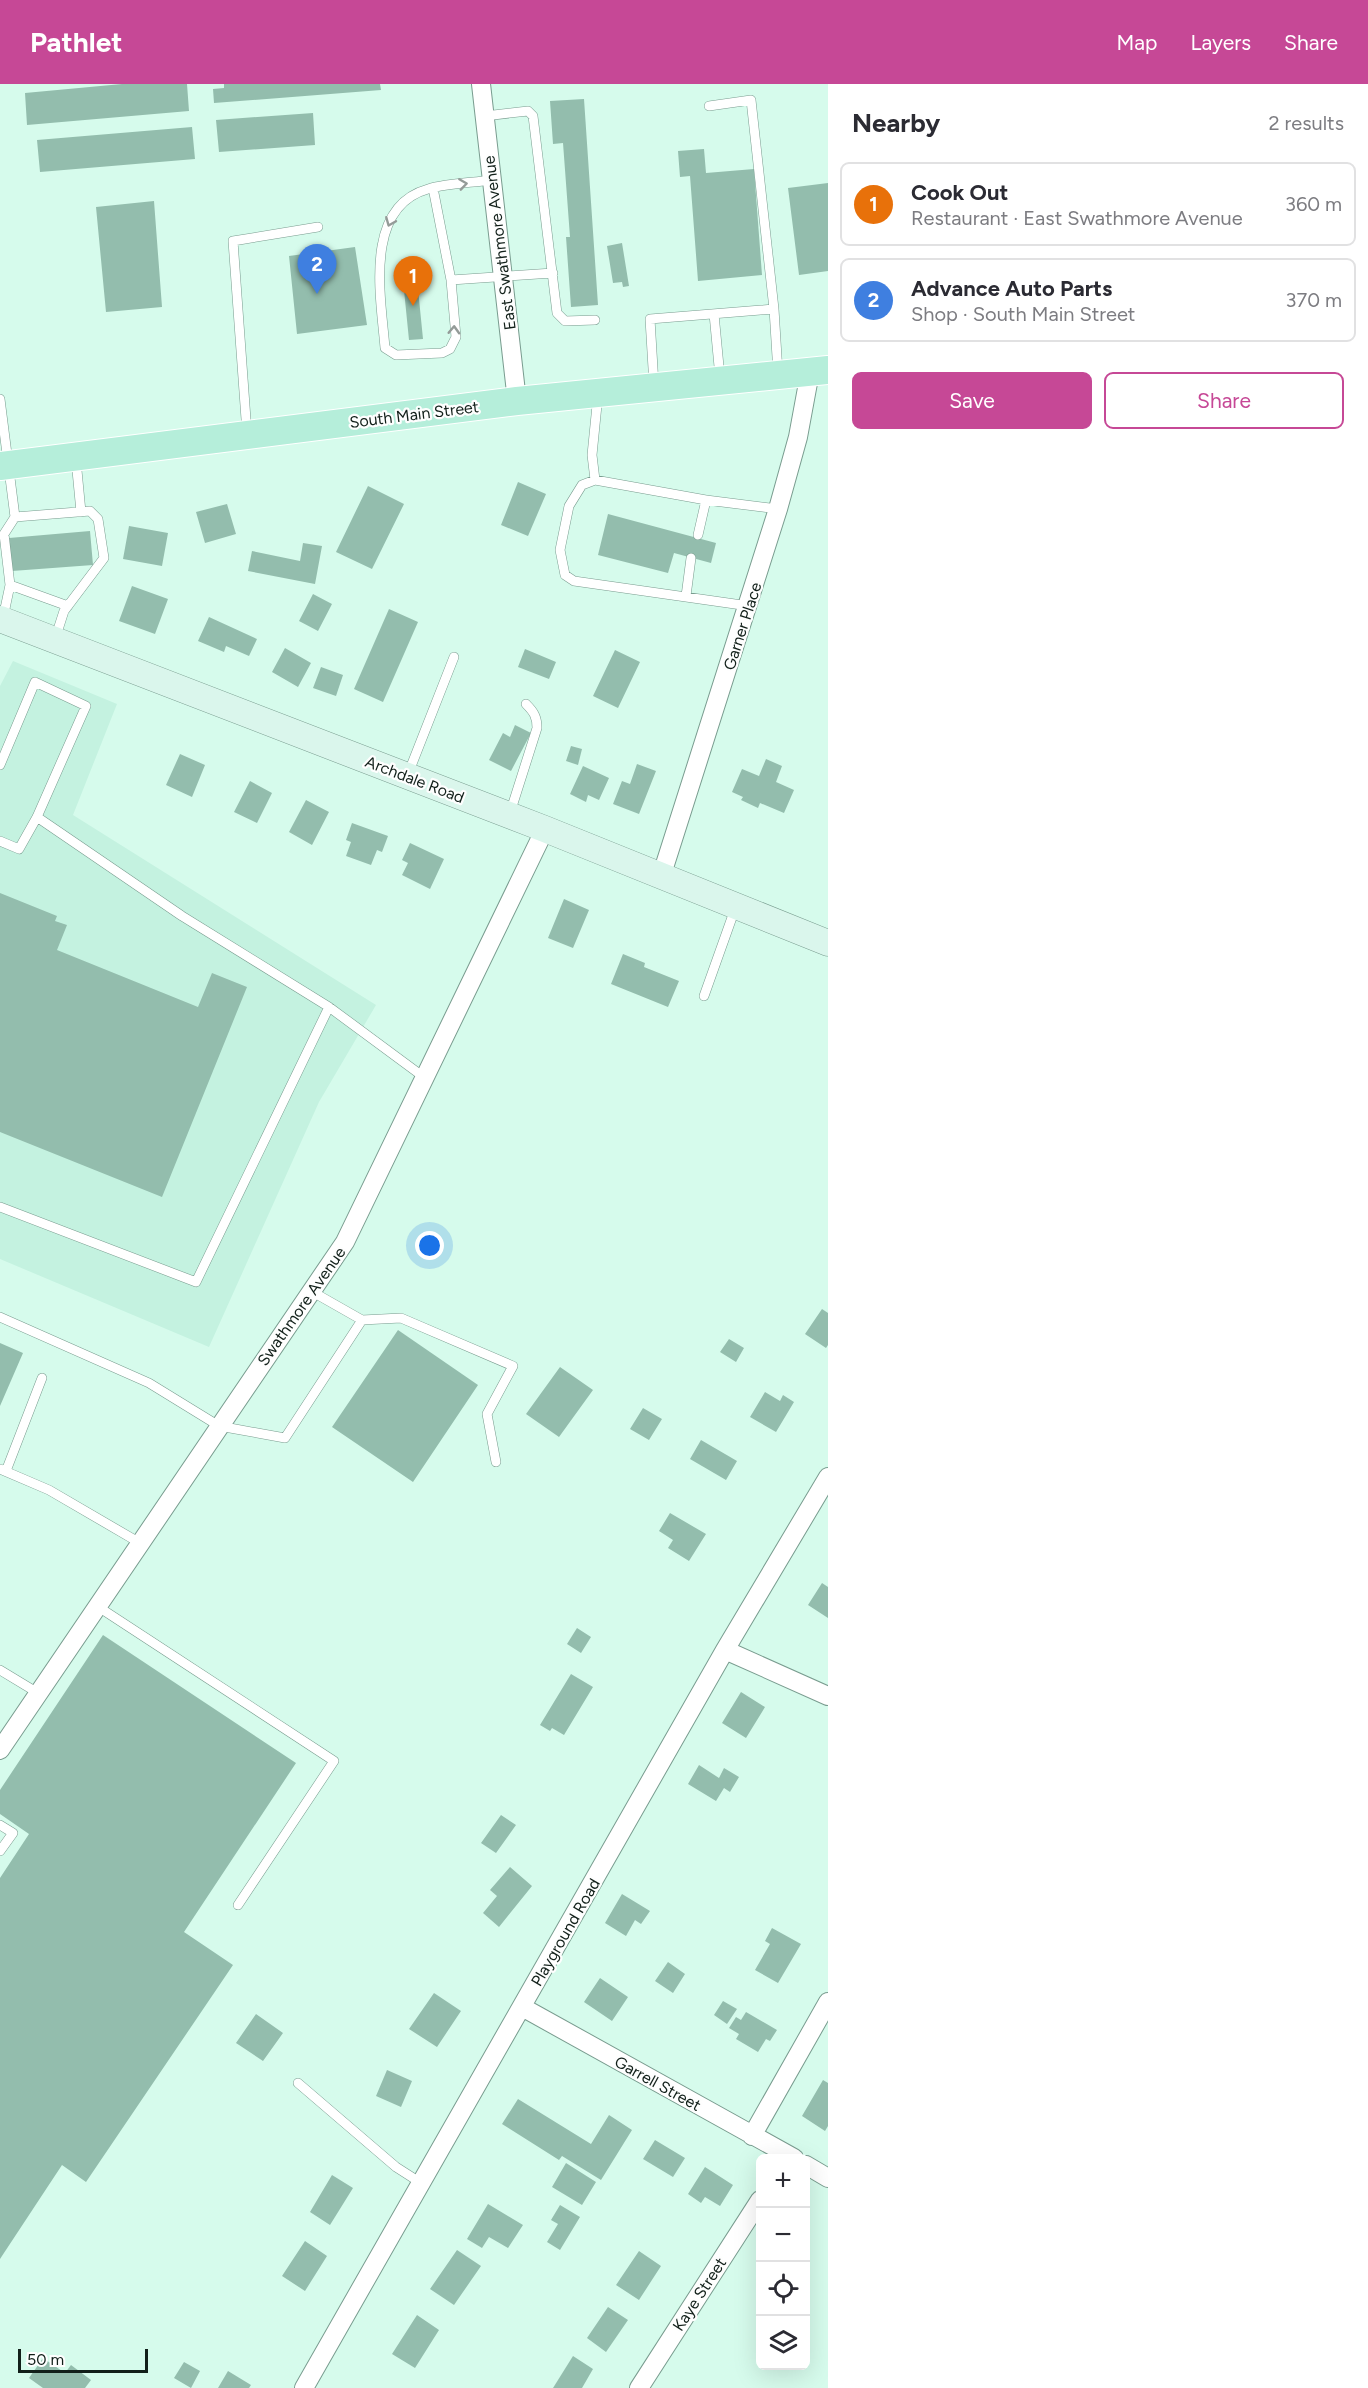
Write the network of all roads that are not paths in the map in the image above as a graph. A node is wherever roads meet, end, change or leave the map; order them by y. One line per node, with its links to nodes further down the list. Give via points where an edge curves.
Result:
1 (481, 84): 3 (street, East Swathmore Avenue)
2 (709, 106): 10 (lane, via 751,100)
3 (485, 116): 4 (street, East Swathmore Avenue); 7 (lane, via 528,111 533,116)
4 (492, 180): 5 (lane, one-way to 4); 8 (street, East Swathmore Avenue)
5 (433, 188): 9 (lane); 9 (lane, one-way to 9, via 412,195 396,208 388,222 379,276 385,348 390,353 442,353 450,349 456,337)
6 (318, 227): 20 (lane, via 232,241)
7 (553, 273): 8 (lane); 12 (lane, via 557,313 566,321)
8 (503, 276): 9 (lane); 19 (street, East Swathmore Avenue)
9 (450, 280)
10 (774, 309): 11 (lane); 14 (lane)
11 (714, 314): 15 (lane); 16 (lane, via 650,319)
12 (595, 320)
13 (819, 371): 14 (main road, South Main Street); 25 (street, Garner Place)
14 (779, 375): 15 (main road, South Main Street)
15 (721, 381): 16 (main road, South Main Street)
16 (654, 388): 17 (main road, South Main Street)
17 (598, 393): 19 (main road, South Main Street); 23 (lane, via 592,455)
18 (0, 399): 22 (lane)
19 (518, 401): 20 (main road, South Main Street)
20 (248, 435): 21 (main road, South Main Street)
21 (75, 457): 22 (main road, South Main Street); 26 (lane)
22 (5, 466): 27 (lane)
23 (595, 480): 24 (lane); 31 (lane, via 582,485 569,506 560,550 565,575 574,581)
24 (706, 500): 25 (lane); 28 (lane)
25 (778, 509): 33 (street, Garner Place)
26 (81, 512): 27 (lane); 32 (lane, via 90,511 98,519 104,558)
27 (15, 517): 30 (lane, via 4,534)
28 (698, 535)
29 (691, 558): 31 (lane)
30 (10, 585): 32 (lane); 34 (lane)
31 (686, 596): 33 (lane)
32 (68, 606): 35 (lane)
33 (749, 606): 44 (street, Garner Place)
34 (1, 620): 35 (main road, Archdale Road)
35 (54, 640): 39 (main road, Archdale Road)
36 (454, 657): 39 (lane)
37 (526, 705): 40 (lane, via 537,719 537,728)
38 (0, 765): 41 (lane, via 34,682 86,706)
39 (408, 776): 40 (main road, Archdale Road)
40 (510, 815): 42 (main road, Archdale Road)
41 (36, 817): 43 (lane, via 19,849); 48 (lane, via 182,916)
42 (545, 829): 44 (main road, Archdale Road); 49 (street, Swathmore Avenue)
43 (0, 841)
44 (661, 877): 45 (main road, Archdale Road)
45 (736, 907): 46 (main road, Archdale Road); 47 (lane)
46 (828, 943)
47 (704, 996)
48 (329, 1007): 49 (lane); 50 (lane, via 196,1282)
49 (424, 1078): 51 (street, Swathmore Avenue, via 345,1242)
50 (0, 1207)
51 (311, 1292): 53 (lane); 55 (street, Swathmore Avenue)
52 (0, 1317): 55 (lane, via 149,1383)
53 (362, 1320): 55 (lane, via 285,1438); 56 (lane, via 401,1318 513,1366 487,1414)
54 (42, 1378): 57 (lane)
55 (219, 1426): 59 (street, Swathmore Avenue)
56 (496, 1462)
57 (3, 1470): 59 (lane, via 49,1490)
58 (828, 1477): 61 (street, Playground Road)
59 (140, 1543): 60 (street, Swathmore Avenue)
60 (97, 1606): 63 (street, Swathmore Avenue); 68 (lane, via 334,1761)
61 (725, 1650): 64 (street); 70 (street, Playground Road)
62 (0, 1670): 63 (lane)
63 (38, 1694): 65 (street, Swathmore Avenue)
64 (828, 1696)
65 (0, 1750)
66 (0, 1825): 67 (lane, via 13,1833)
67 (0, 1851)
68 (238, 1905)
69 (828, 2002): 72 (street)
70 (522, 2007): 72 (street, Garrell Street); 76 (street, Playground Road)
71 (298, 2084): 76 (lane, via 387,2160)
72 (752, 2136): 73 (street, Garrell Street)
73 (783, 2154)
74 (810, 2167): 75 (street)
75 (828, 2178)
76 (421, 2183): 78 (street, Playground Road)
77 (756, 2206): 79 (street, Kaye Street)
78 (304, 2388)
79 (639, 2388)

